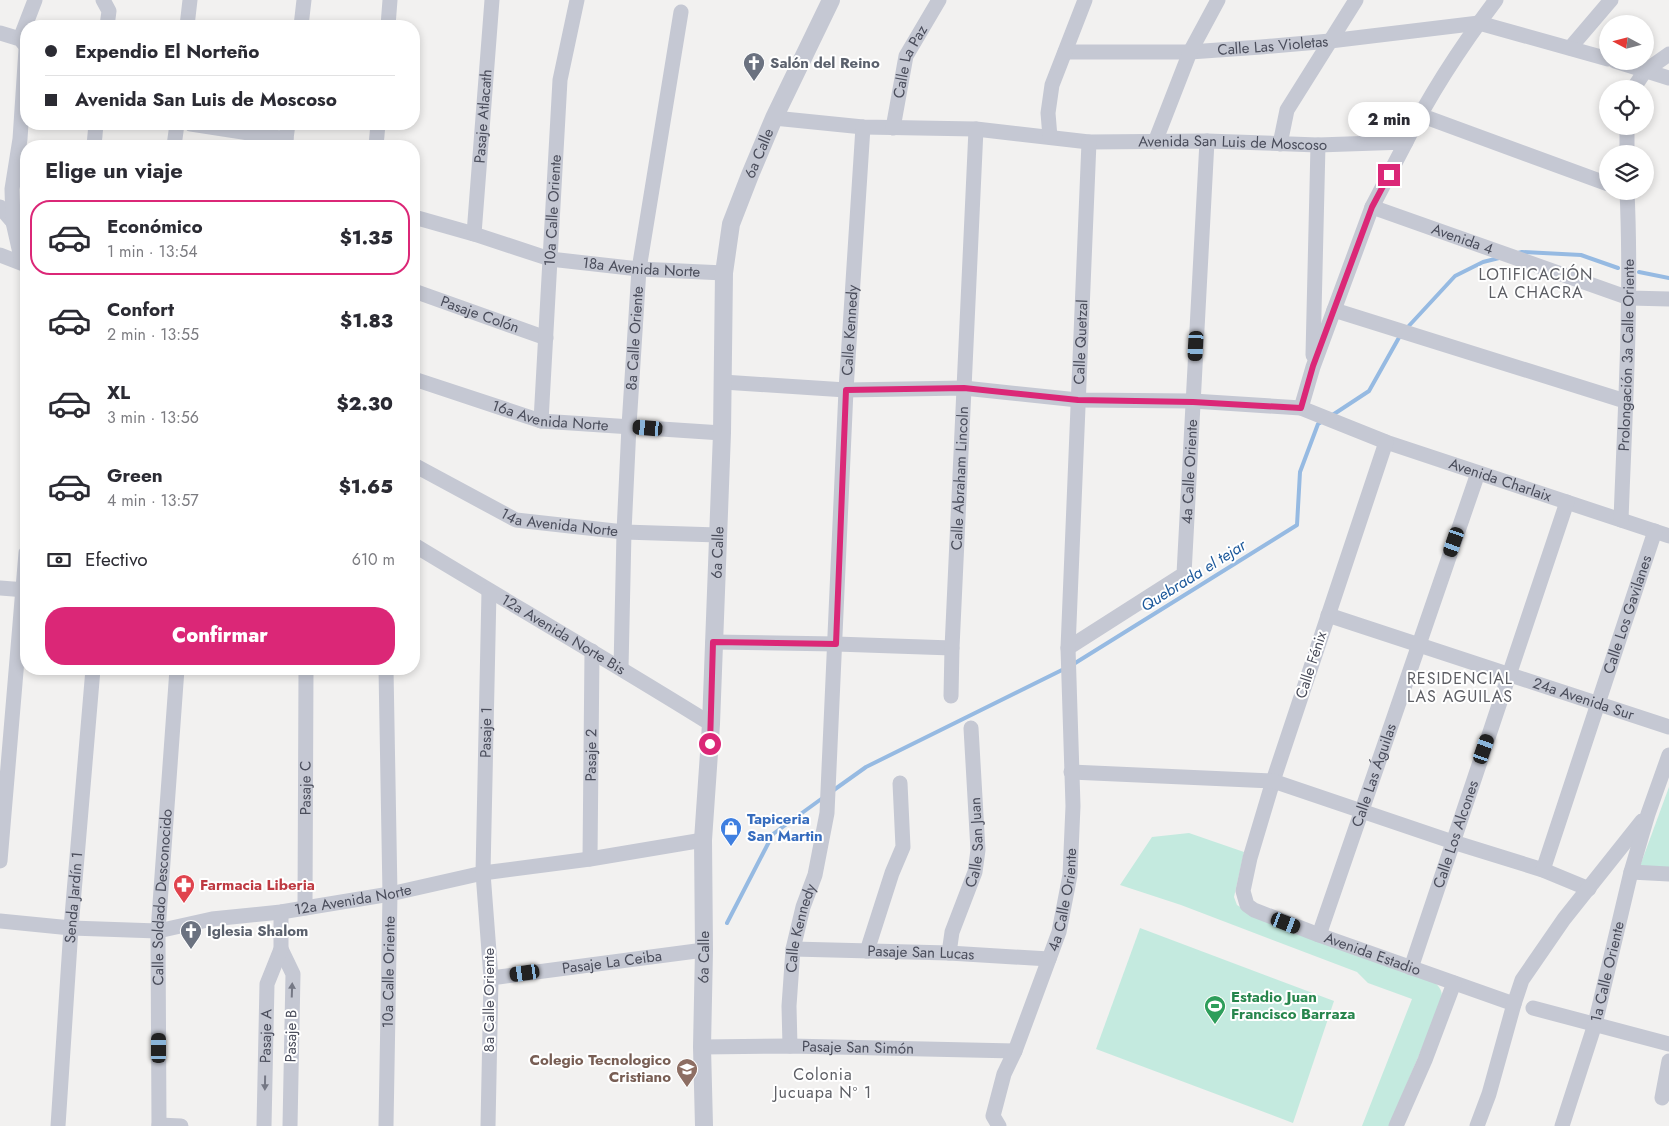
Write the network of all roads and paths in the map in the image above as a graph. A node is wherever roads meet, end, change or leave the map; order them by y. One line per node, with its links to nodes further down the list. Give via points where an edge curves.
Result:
1 (35, 0): 16 (street)
2 (103, 0): 17 (street, via 109,12)
3 (190, 0): 18 (street)
4 (304, 0): 19 (street)
5 (390, 0): 20 (street)
6 (492, 0): 55 (street, Pasaje Atlacath)
7 (577, 0): 58 (street, 10a Calle Oriente, via 560,80)
8 (831, 0): 35 (street, 6a Calle)
9 (939, 0): 37 (street, Calle La Paz, via 906,56)
10 (1085, 0): 26 (street)
11 (1218, 0): 27 (street)
12 (1356, 0): 23 (street)
13 (1496, 0): 21 (street)
14 (1611, 0): 25 (street)
15 (681, 12): 60 (street, 8a Calle Oriente)
16 (30, 20)
17 (108, 20)
18 (188, 20)
19 (302, 20)
20 (388, 20)
21 (1479, 23): 23 (street, Calle Las Violetas); 25 (street); 34 (street)
22 (0, 33): 24 (street)
23 (1330, 40): 27 (street, Calle Las Violetas); 47 (street, via 1287,110)
24 (20, 43)
25 (1570, 48): 29 (street)
26 (1065, 52): 27 (street, Calle Las Violetas); 42 (street, via 1052,85 1048,113)
27 (1190, 52): 45 (street)
28 (1669, 54): 30 (street)
29 (1599, 56)
30 (1654, 64)
31 (1645, 70): 32 (street); 33 (street)
32 (1669, 78)
33 (1639, 80)
34 (1420, 115): 46 (street); 49 (street)
35 (774, 118): 36 (street, Avenida San Luis de Moscoso); 61 (street, 6a Calle, via 731,224)
36 (863, 127): 37 (street, Avenida San Luis de Moscoso); 71 (street, Calle Kennedy)
37 (893, 128): 38 (street, Avenida San Luis de Moscoso)
38 (976, 129): 42 (street, Avenida San Luis de Moscoso); 70 (street, Calle Abraham Lincoln)
39 (20, 130): 54 (street, via 12,189)
40 (239, 130): 41 (street)
41 (287, 136)
42 (1050, 137): 44 (street, Avenida San Luis de Moscoso)
43 (1207, 141): 45 (street, Avenida San Luis de Moscoso); 47 (street, Avenida San Luis de Moscoso); 74 (street, 4a Calle Oriente)
44 (1089, 142): 45 (street, Avenida San Luis de Moscoso); 72 (street, Calle Quetzal)
45 (1155, 142)
46 (1406, 142): 48 (street, Avenida San Luis de Moscoso); 52 (street)
47 (1280, 144): 48 (street, Avenida San Luis de Moscoso)
48 (1318, 145): 67 (street)
49 (1599, 181)
50 (1627, 200): 63 (street, Prolongación 3a Calle Oriente)
51 (0, 207): 54 (street)
52 (1372, 207): 63 (street, Avenida 4); 65 (street)
53 (420, 219): 55 (street, 18a Avenida Norte)
54 (13, 222): 56 (street)
55 (474, 234): 58 (street, 18a Avenida Norte)
56 (20, 249)
57 (0, 255): 59 (street)
58 (550, 259): 60 (street, 18a Avenida Norte); 66 (street, 10a Calle Oriente)
59 (20, 262)
60 (639, 269): 61 (street, 18a Avenida Norte); 77 (street, 8a Calle Oriente)
61 (724, 273): 69 (street, 6a Calle)
62 (420, 293): 66 (street, Pasaje Colón)
63 (1629, 298): 64 (street, Avenida 4); 73 (street, Prolongación 3a Calle Oriente)
64 (1669, 299)
65 (1334, 310): 67 (street); 73 (street)
66 (546, 338): 76 (street, 10a Calle Oriente)
67 (1313, 366): 75 (street)
68 (420, 381): 76 (street, 16a Avenida Norte)
69 (723, 382): 71 (street, Avenida Charlaix); 78 (street, 6a Calle)
70 (964, 388): 71 (street, Avenida Charlaix); 72 (street, Avenida Charlaix); 96 (street, Calle Abraham Lincoln)
71 (846, 390): 94 (street, Calle Kennedy)
72 (1078, 400): 74 (street, Avenida Charlaix); 98 (street, Calle Quetzal)
73 (1625, 401): 83 (street, Prolongación 3a Calle Oriente)
74 (1193, 402): 75 (street, Avenida Charlaix); 98 (street, 4a Calle Oriente, via 1184,574)
75 (1301, 408): 79 (street, Avenida Charlaix)
76 (541, 421): 77 (street, 16a Avenida Norte)
77 (629, 426): 78 (street, 16a Avenida Norte); 84 (street, 8a Calle Oriente)
78 (722, 433): 86 (street, 6a Calle)
79 (1386, 442): 81 (street, Avenida Charlaix); 91 (street, Calle Fénix)
80 (420, 468): 84 (street, 14a Avenida Norte, via 516,520)
81 (1478, 473): 82 (street, Avenida Charlaix); 95 (street, Calle Las Águilas)
82 (1567, 502): 83 (street, Avenida Charlaix); 100 (street, Calle Los Alcones)
83 (1621, 520): 85 (street, Avenida Charlaix)
84 (624, 532): 86 (street, 14a Avenida Norte); 99 (street, 8a Calle Oriente)
85 (1662, 534): 106 (street, Calle Los Gavilanes)
86 (718, 535): 92 (street, 6a Calle)
87 (420, 549): 90 (street, 12a Avenida Norte Bis)
88 (0, 588): 89 (street)
89 (20, 590)
90 (489, 591): 97 (street, 12a Avenida Norte Bis); 122 (street, Pasaje 1)
91 (1328, 615): 95 (street, 24a Avenida Sur); 112 (street, Calle Fénix)
92 (713, 642): 94 (street); 107 (street, 6a Calle)
93 (20, 644): 119 (street)
94 (836, 644): 96 (street); 134 (street, Calle Kennedy, via 828,794 816,876 803,907)
95 (1418, 645): 100 (street, 24a Avenida Sur); 114 (street, Calle Las Águilas)
96 (952, 648): 105 (street, Calle Abraham Lincoln)
97 (592, 651): 99 (street, 12a Avenida Norte Bis); 118 (street, Pasaje 2)
98 (1068, 661): 111 (street, 4a Calle Oriente)
99 (622, 668): 107 (street, 12a Avenida Norte Bis)
100 (1509, 674): 106 (street, 24a Avenida Sur); 117 (street, Calle Los Alcones)
101 (92, 675): 130 (street, Senda Jardín 1)
102 (177, 675): 131 (street, Calle Soldado Desconocido)
103 (306, 675): 127 (street, Pasaje C)
104 (386, 675): 126 (street, 10a Calle Oriente)
105 (951, 696)
106 (1599, 704): 108 (street, 24a Avenida Sur); 120 (street, Calle Los Gavilanes)
107 (711, 724): 116 (street, 6a Calle)
108 (1669, 727)
109 (971, 728): 137 (street, Calle San Juan, via 978,850 975,872 952,932)
110 (1669, 755): 115 (street)
111 (1071, 772): 112 (street); 138 (street, 4a Calle Oriente, via 1070,875 1059,932)
112 (1273, 781): 114 (street); 125 (street, Calle Fénix)
113 (900, 783): 136 (street, via 903,847)
114 (1361, 811): 117 (street); 132 (street, Calle Las Águilas)
115 (1648, 814): 121 (street, 1a Calle Oriente); 124 (street)
116 (703, 840): 118 (street, 12a Avenida Norte); 135 (street, 6a Calle)
117 (1453, 842): 120 (street); 139 (street, Calle Los Alcones)
118 (590, 859): 122 (street, 12a Avenida Norte)
119 (0, 861)
120 (1543, 870): 124 (street)
121 (1631, 872): 123 (street); 144 (street, 1a Calle Oriente)
122 (483, 873): 126 (street, 12a Avenida Norte); 140 (street, 8a Calle Oriente)
123 (1669, 874)
124 (1590, 889): 142 (street, via 1564,919 1522,980)
125 (1243, 891): 132 (street, Avenida Estadio, via 1247,904 1254,910)
126 (390, 894): 127 (street, 12a Avenida Norte); 156 (street, 10a Calle Oriente)
127 (305, 908): 128 (street, 12a Avenida Norte)
128 (281, 912): 131 (street, 12a Avenida Norte, via 212,919); 133 (street)
129 (0, 921): 130 (street, 12a Avenida Norte)
130 (71, 928): 131 (street, 12a Avenida Norte); 151 (street, Senda Jardín 1)
131 (158, 931): 152 (street, Calle Soldado Desconocido)
132 (1319, 935): 139 (street, Avenida Estadio)
133 (281, 949): 154 (street, Pasaje A, one-way to 154, via 267,984); 155 (street, Pasaje B, one-way to 133, via 293,974)
134 (793, 949): 136 (street, Pasaje San Lucas); 146 (street, Calle Kennedy)
135 (704, 950): 140 (street, Pasaje La Ceiba); 147 (street, 6a Calle)
136 (867, 951): 137 (street, Pasaje San Lucas)
137 (949, 953): 138 (street, Pasaje San Lucas)
138 (1049, 959): 148 (street, 4a Calle Oriente)
139 (1411, 968): 141 (street, Avenida Estadio)
140 (491, 978): 157 (street, 8a Calle Oriente)
141 (1454, 983): 142 (street, Avenida Estadio); 160 (street)
142 (1514, 1004): 161 (street)
143 (1533, 1008): 144 (street)
144 (1595, 1024): 145 (street); 162 (street, 1a Calle Oriente)
145 (1669, 1044)
146 (790, 1046): 147 (street, Pasaje San Simón); 148 (street, Pasaje San Simón)
147 (702, 1047): 158 (street, 6a Calle)
148 (1014, 1051): 159 (street, 4a Calle Oriente, via 1004,1074 994,1116)
149 (1669, 1060): 150 (street)
150 (1662, 1098)
151 (58, 1126)
152 (159, 1126): 153 (street)
153 (181, 1126)
154 (264, 1126)
155 (290, 1126)
156 (386, 1126)
157 (488, 1126)
158 (704, 1126)
159 (999, 1126)
160 (1396, 1126)
161 (1478, 1126)
162 (1562, 1126)

